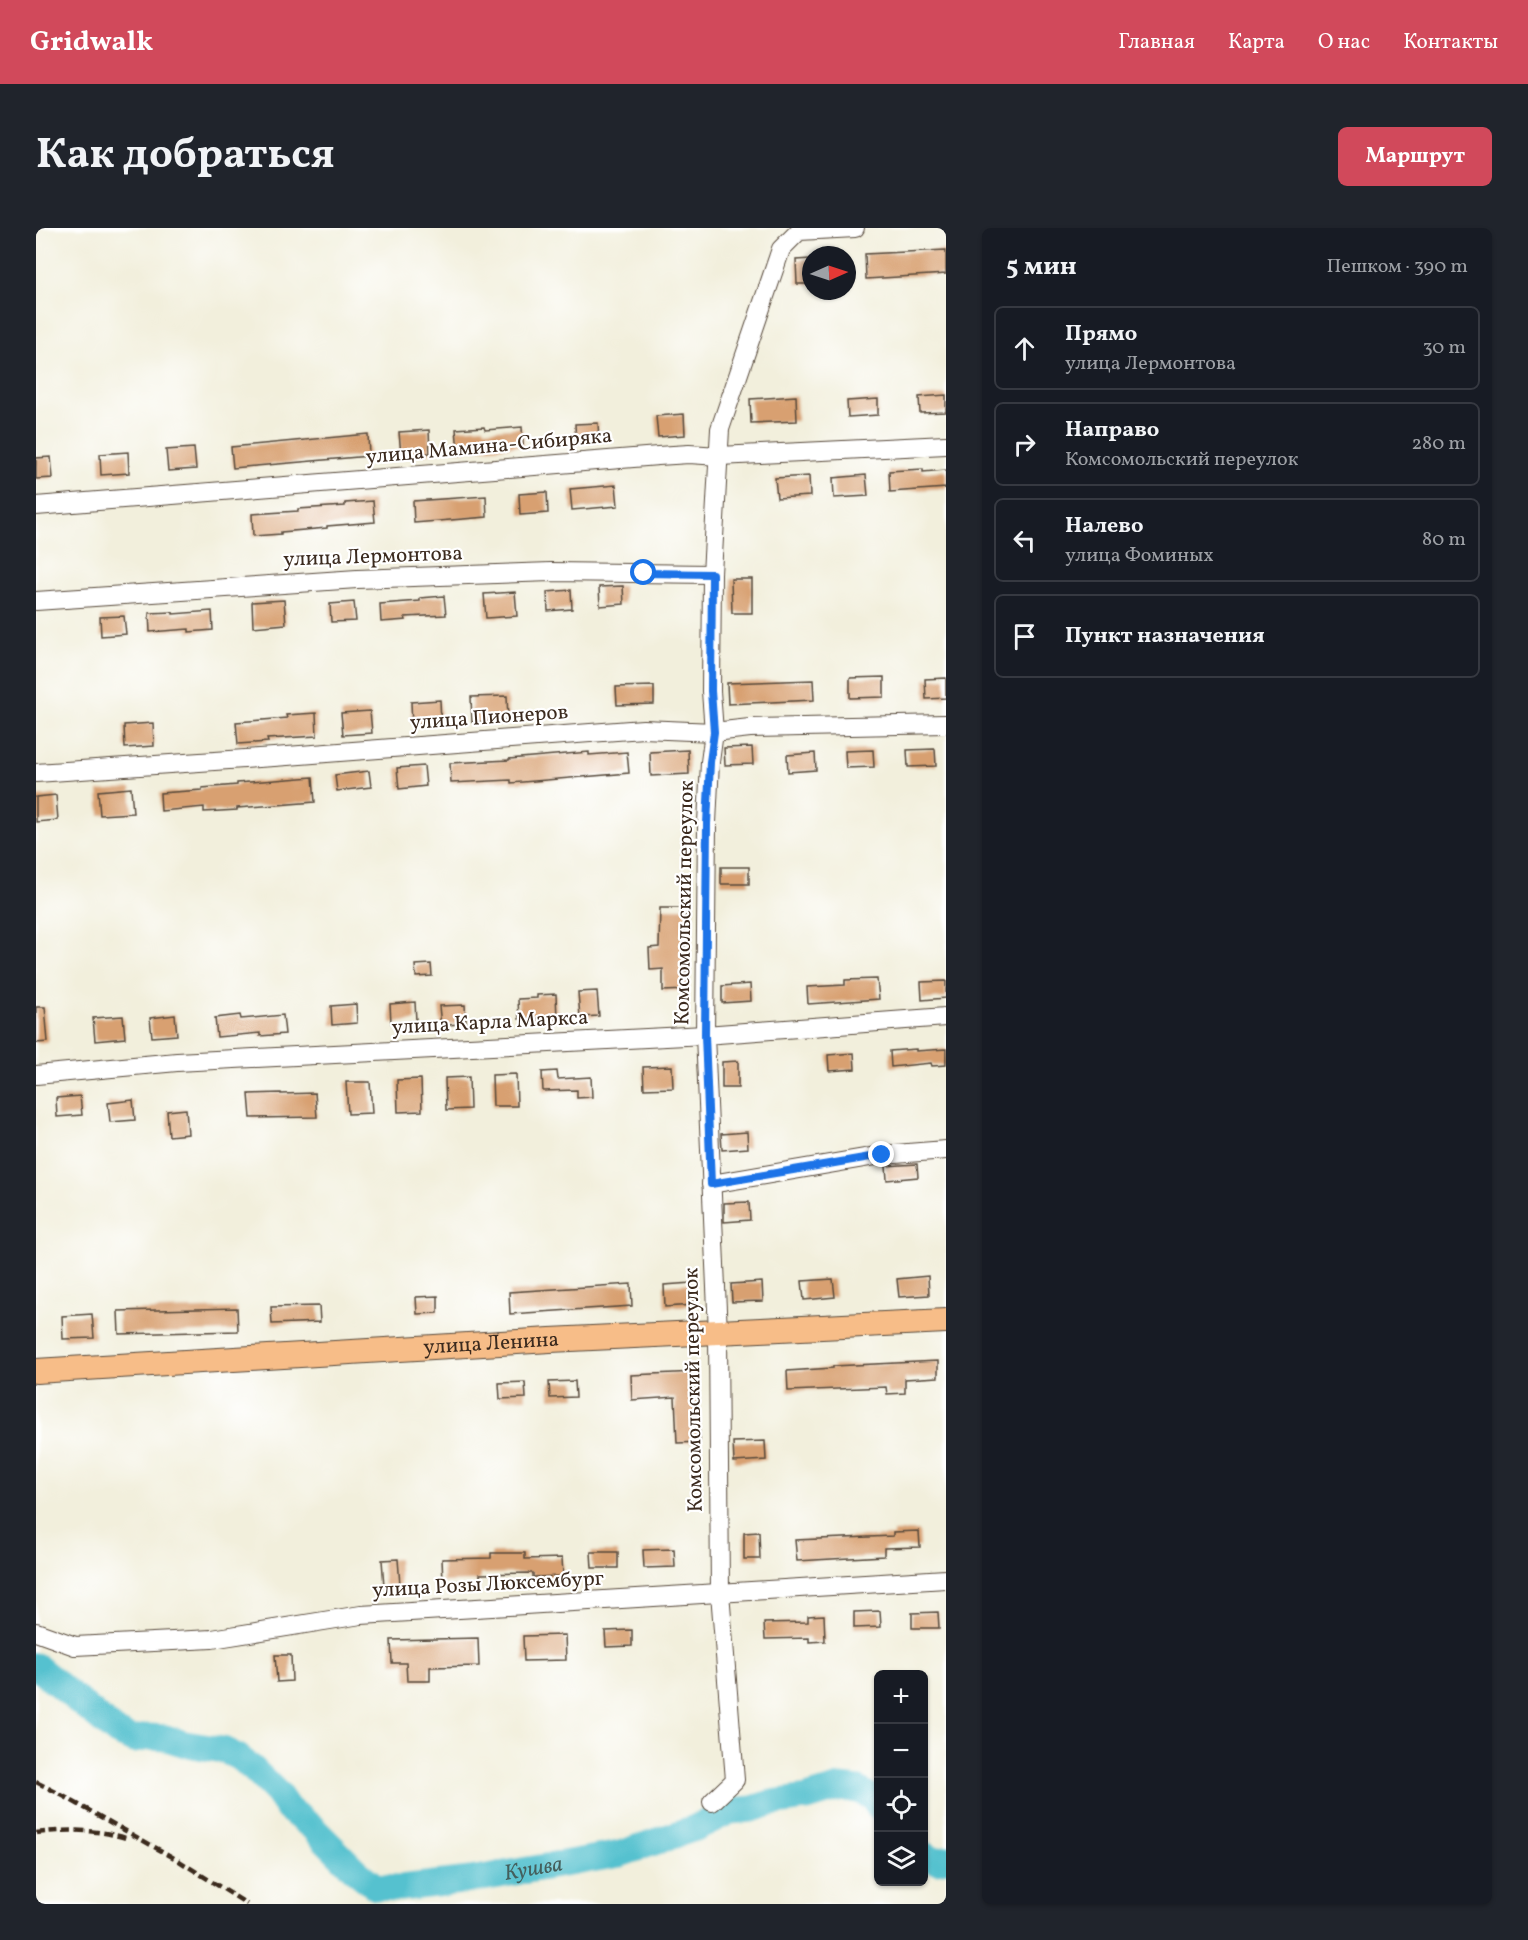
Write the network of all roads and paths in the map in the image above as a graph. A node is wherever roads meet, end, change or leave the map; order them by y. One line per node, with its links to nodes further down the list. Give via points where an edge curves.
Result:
1 (855, 228): 3 (street, Комсомольский переулок, via 799,231 781,249 720,429)
2 (946, 445): 3 (street, улица Мамина-Сибиряка)
3 (719, 456): 4 (street, улица Мамина-Сибиряка, via 658,456); 5 (street, Комсомольский переулок)
4 (36, 506)
5 (712, 574): 6 (street, улица Лермонтова, via 551,572 369,578); 8 (street, Комсомольский переулок)
6 (36, 601)
7 (946, 724): 8 (street, улица Пионеров)
8 (714, 732): 9 (street, улица Пионеров, via 643,729); 11 (street, Комсомольский переулок, via 707,824)
9 (36, 772)
10 (946, 1017): 11 (street, улица Карла Маркса)
11 (705, 1035): 12 (street, улица Карла Маркса, via 177,1062); 14 (street, Комсомольский переулок)
12 (36, 1075)
13 (946, 1150): 14 (street, via 882,1155)
14 (711, 1184): 16 (street, Комсомольский переулок)
15 (946, 1321): 16 (main road, улица Ленина)
16 (718, 1333): 17 (main road, улица Ленина); 19 (street, Комсомольский переулок)
17 (36, 1371)
18 (946, 1579): 19 (street, улица Розы Люксембург)
19 (720, 1593): 20 (street, улица Розы Люксембург, via 361,1615 212,1639 75,1646); 21 (street, Комсомольский переулок, via 735,1780)
20 (36, 1632)
21 (711, 1802)

